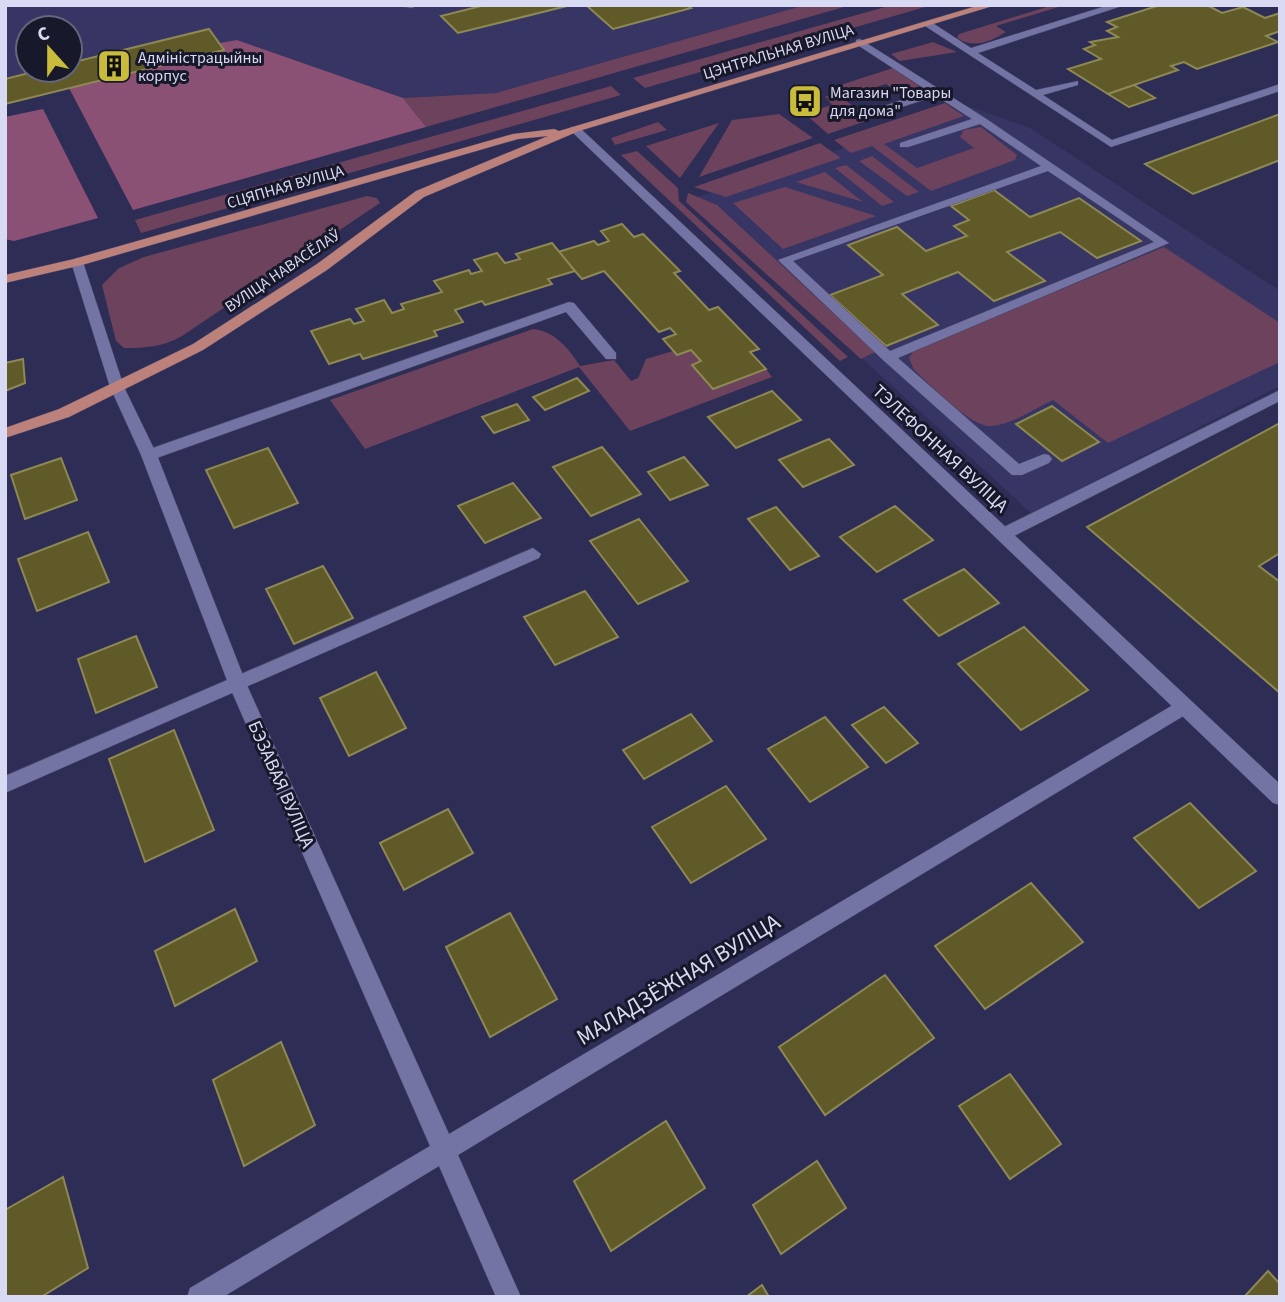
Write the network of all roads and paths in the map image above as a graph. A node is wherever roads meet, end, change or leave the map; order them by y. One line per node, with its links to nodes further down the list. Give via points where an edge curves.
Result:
1 (399, 5): 2 (street)
2 (412, 5)
3 (991, 5): 5 (main road, ЦЭНТРАЛЬНАЯ ВУЛІЦА)
4 (1120, 5): 7 (street)
5 (926, 24): 6 (main road, ЦЭНТРАЛЬНАЯ ВУЛІЦА); 7 (street)
6 (860, 42): 10 (street); 14 (main road, ЦЭНТРАЛЬНАЯ ВУЛІЦА)
7 (969, 52): 11 (street)
8 (1074, 83): 11 (street)
9 (1280, 87): 11 (street, via 1111,144)
10 (936, 92): 12 (street); 13 (street)
11 (1035, 94)
12 (878, 111)
13 (981, 120): 15 (street); 16 (street)
14 (575, 129): 17 (main road, СЦЯПНАЯ ВУЛІЦА, via 517,136); 21 (main road, ВУЛІЦА НАВАСЁЛАЎ, via 420,194 322,267 198,347); 26 (street, ТЭЛЕФОННАЯ ВУЛІЦА)
15 (904, 145)
16 (1048, 167): 20 (street, via 785,260); 20 (street, via 1163,243)
17 (77, 262): 18 (main road, СЦЯПНАЯ ВУЛІЦА); 21 (street, БЭЗАВАЯ ВУЛІЦА)
18 (5, 279)
19 (611, 356): 24 (street, via 569,306)
20 (888, 357): 25 (street, via 1017,471)
21 (117, 387): 23 (main road, ВУЛІЦА НАВАСЁЛАЎ, via 64,413); 24 (street, БЭЗАВАЯ ВУЛІЦА)
22 (1280, 395): 26 (street)
23 (5, 433)
24 (149, 455): 28 (street, БЭЗАВАЯ ВУЛІЦА)
25 (1044, 459)
26 (1004, 534): 29 (street, ТЭЛЕФОННАЯ ВУЛІЦА)
27 (533, 554): 28 (street)
28 (237, 683): 30 (street); 32 (street, БЭЗАВАЯ ВУЛІЦА)
29 (1184, 707): 31 (street, ТЭЛЕФОННАЯ ВУЛІЦА); 32 (street, МАЛАДЗЁЖНАЯ ВУЛІЦА)
30 (5, 785)
31 (1280, 796)
32 (445, 1149): 33 (street, МАЛАДЗЁЖНАЯ ВУЛІЦА); 34 (street, БЭЗАВАЯ ВУЛІЦА)
33 (199, 1297)
34 (509, 1297)

